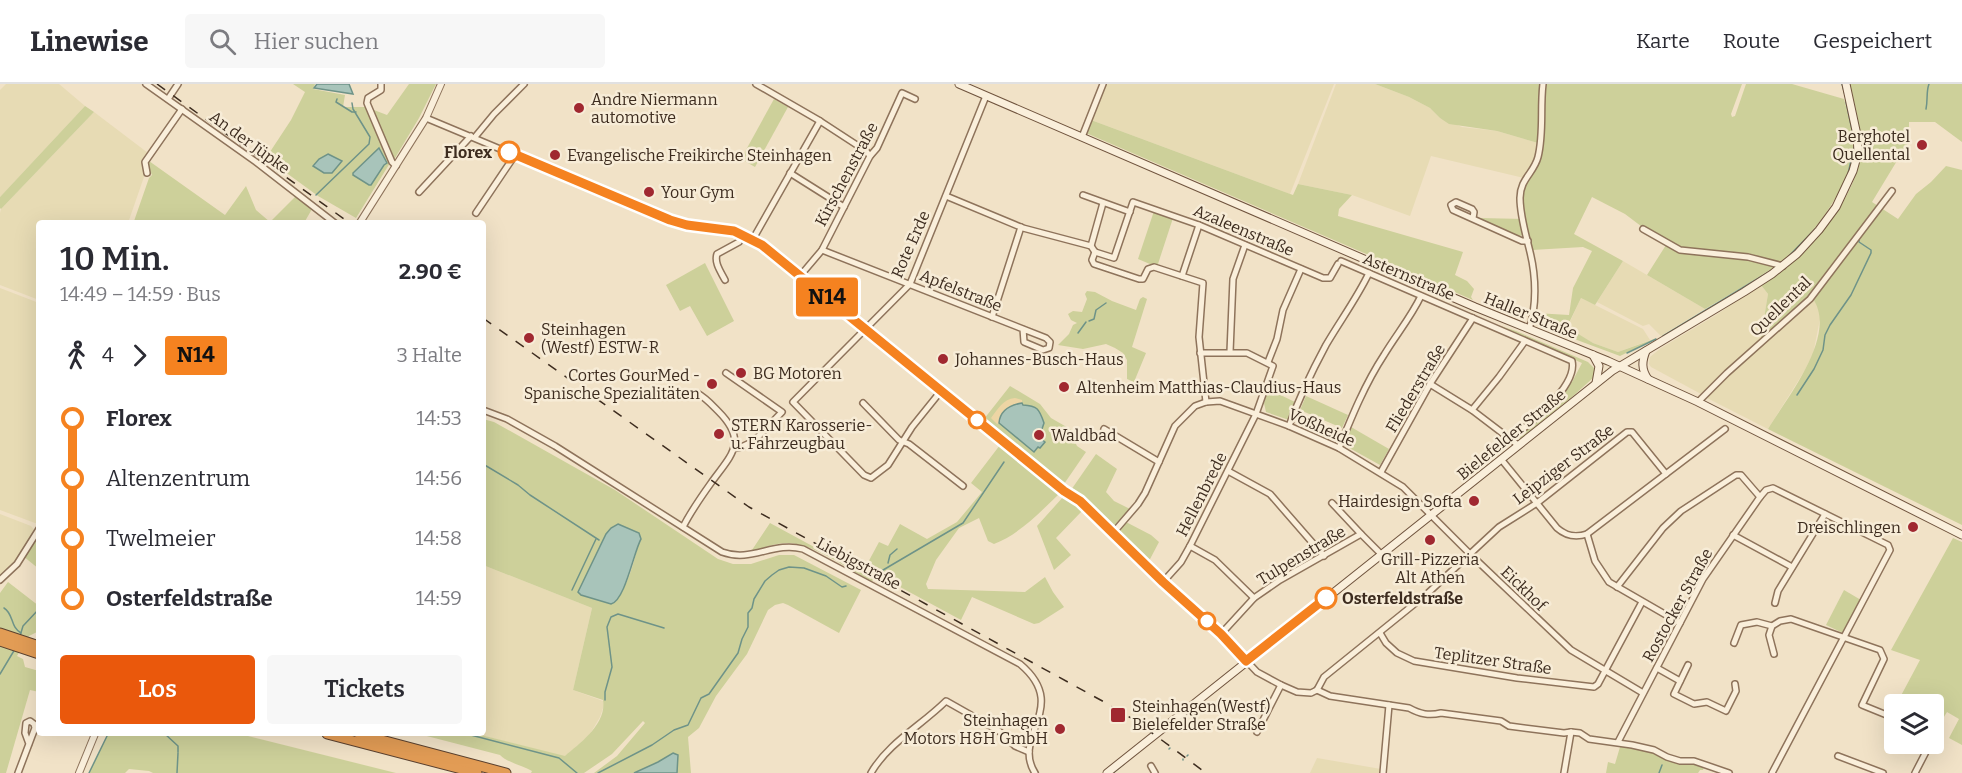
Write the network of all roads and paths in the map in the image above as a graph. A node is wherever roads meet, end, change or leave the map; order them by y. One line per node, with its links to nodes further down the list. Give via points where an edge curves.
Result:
1 (146, 84): 12 (street, An der Jüpke)
2 (178, 84): 12 (street)
3 (381, 84): 21 (street, via 381,90 367,103)
4 (441, 84): 15 (street)
5 (524, 84): 17 (street)
6 (756, 84): 16 (street)
7 (959, 84): 11 (main road, Haller Straße)
8 (1103, 84): 18 (street)
9 (1543, 84): 40 (street, via 1538,157 1520,194)
10 (1846, 84): 45 (main road, Bielefelder Straße, via 1857,135 1854,171 1828,219)
11 (987, 96): 18 (main road, Haller Straße); 27 (street, Rote Erde)
12 (168, 99): 14 (street, An der Jüpke)
13 (915, 99): 20 (street, Kirschenstraße, via 902,93)
14 (182, 109): 22 (street, via 145,162); 33 (street, An der Jüpke)
15 (426, 118): 17 (street); 21 (street)
16 (820, 121): 20 (street); 23 (street)
17 (473, 137): 19 (street); 25 (street)
18 (1082, 137): 57 (main road, Haller Straße)
19 (515, 155): 31 (street); 38 (street, via 670,220)
20 (870, 156): 29 (street, Kirschenstraße)
21 (396, 166): 34 (street)
22 (147, 173)
23 (790, 173): 29 (street); 39 (street)
24 (1892, 191): 73 (street, Quellental, via 1810,299)
25 (419, 192)
26 (1083, 195): 28 (street)
27 (946, 196): 36 (street); 51 (street, Rote Erde)
28 (1103, 203): 30 (street); 42 (street)
29 (844, 207): 43 (street, Kirschenstraße)
30 (1130, 212): 35 (street, Azaleenstraße, via 1133,202); 42 (street, via 1114,258)
31 (476, 213)
32 (1473, 218): 40 (street)
33 (331, 220)
34 (362, 220)
35 (1199, 225): 41 (street, Azaleenstraße); 49 (street)
36 (1021, 227): 42 (street); 53 (street)
37 (1642, 230): 45 (street, via 1680,250 1749,257)
38 (742, 234): 39 (street); 50 (street, via 739,242 717,254)
39 (753, 239): 48 (street)
40 (1528, 241): 57 (street, via 1534,299)
41 (1245, 245): 46 (street, Azaleenstraße); 60 (street, via 1233,279)
42 (1093, 249): 49 (street, via 1093,262 1143,279 1150,267)
43 (822, 250): 48 (street, Kirschenstraße); 51 (street, Apfelstraße)
44 (1340, 263): 46 (street, Azaleenstraße, via 1327,279); 47 (street, Asternstraße)
45 (1783, 266): 59 (main road, Bielefelder Straße)
46 (1300, 269): 63 (street)
47 (1369, 273): 52 (street, Asternstraße); 77 (street, via 1320,357)
48 (800, 276): 55 (street)
49 (1182, 276): 61 (street, via 1203,283)
50 (726, 280)
51 (910, 284): 53 (street, Apfelstraße); 55 (street, Rote Erde)
52 (1421, 296): 54 (street, Asternstraße); 84 (street, via 1363,392)
53 (992, 317): 56 (street, Apfelstraße)
54 (1473, 318): 58 (street, Asternstraße); 68 (street, Fliederstraße)
55 (866, 328): 69 (street); 81 (street, Rote Erde, via 793,402 868,477 882,471)
56 (1023, 329): 56 (street, Apfelstraße, via 1024,342 1043,350 1049,348 1048,339)
57 (1529, 329): 62 (main road, Haller Straße)
58 (1526, 341): 74 (street); 80 (street, Asternstraße, via 1569,359 1573,366 1547,408)
59 (1646, 351): 64 (main road, Bielefelder Straße); 66 (main road, via 1642,366)
60 (1230, 352): 61 (street); 63 (street, via 1247,353)
61 (1200, 353): 72 (street)
62 (1591, 353): 64 (main road, Haller Straße); 67 (main road, via 1599,366)
63 (1268, 362): 76 (street, Hellenbrede, via 1273,366)
64 (1619, 366): 66 (main road, Haller Straße); 67 (main road, Bielefelder Straße)
65 (726, 373): 83 (street, via 782,412 754,441)
66 (1648, 379): 73 (main road, Haller Straße)
67 (1596, 383): 82 (main road, Bielefelder Straße)
68 (1430, 384): 74 (street); 88 (street, Fliederstraße)
69 (941, 391): 81 (street); 97 (street, via 1080,501)
70 (697, 393): 83 (street, via 729,422)
71 (862, 402): 81 (street)
72 (1206, 402): 76 (street, Voßheide, via 1220,401); 86 (street, via 1181,418)
73 (1698, 402): 101 (main road, Haller Straße)
74 (1472, 410): 80 (street)
75 (486, 411): 96 (street, Liebigstraße, via 555,446)
76 (1256, 414): 77 (street, Voßheide); 87 (street, Hellenbrede)
77 (1289, 426): 84 (street, Voßheide)
78 (1104, 429): 86 (street)
79 (1725, 429): 89 (street)
80 (1511, 438): 82 (street)
81 (903, 442): 90 (street)
82 (1518, 445): 85 (main road, Bielefelder Straße)
83 (735, 447): 96 (street)
84 (1339, 448): 88 (street, Voßheide)
85 (1501, 459): 93 (street); 94 (main road, Bielefelder Straße)
86 (1158, 462): 97 (street, via 1138,504)
87 (1228, 471): 103 (street, Hellenbrede); 106 (street, via 1270,494)
88 (1381, 472): 94 (street, Voßheide)
89 (1666, 474): 93 (street, Leipziger Straße, via 1629,432); 100 (street)
90 (963, 486)
91 (1760, 497): 95 (street, Rostocker Straße, via 1769,487); 102 (street, Rostocker Straße); 110 (street, via 1741,475 1736,475 1681,511)
92 (1332, 503): 99 (street, Tulpenstraße)
93 (1537, 503): 100 (street, via 1565,535); 105 (street, Leipziger Straße, via 1499,527)
94 (1431, 514): 104 (main road, Bielefelder Straße); 105 (street, Eickhof)
95 (1825, 514): 107 (street); 119 (street, via 1890,548)
96 (683, 527): 142 (street, Liebigstraße, via 729,555 746,556 786,546 803,549 1020,664 1040,687 1042,698)
97 (1113, 533): 109 (street)
98 (36, 534): 108 (street)
99 (1361, 534): 104 (street, Tulpenstraße); 106 (street, Tulpenstraße)
100 (1587, 534): 110 (street, via 1595,561)
101 (1962, 534)
102 (1733, 536): 107 (street); 114 (street, Rostocker Straße, via 1703,579)
103 (1190, 546): 109 (street, Hellenbrede); 111 (street, Tulpenstraße, via 1215,561)
104 (1381, 554): 124 (main road, Bielefelder Straße)
105 (1470, 554): 117 (street, Leipziger Straße); 127 (street, Eickhof, via 1571,650)
106 (1324, 556): 111 (street, Tulpenstraße)
107 (1792, 567): 113 (street)
108 (0, 580)
109 (1163, 582): 118 (street)
110 (1617, 587): 112 (street)
111 (1254, 598): 118 (street, Tulpenstraße)
112 (1642, 602): 114 (street); 127 (street)
113 (1775, 603)
114 (1680, 623): 126 (street, Rostocker Straße)
115 (1772, 626): 119 (street, via 1791,619); 121 (street, via 1757,622 1741,625); 123 (street, via 1769,635)
116 (0, 633): 122 (highway)
117 (1380, 633): 127 (street, Teplitzer Straße, via 1397,653 1414,662 1587,687 1598,684); 131 (street, Leipziger Straße, via 1324,676)
118 (1221, 634): 124 (street)
119 (1843, 637): 134 (street, via 1883,654 1862,705); 157 (street)
120 (0, 641): 122 (highway)
121 (1734, 643)
122 (31, 646)
123 (1774, 654)
124 (1246, 661): 130 (street); 152 (main road, Bielefelder Straße)
125 (1688, 665): 128 (street)
126 (1657, 668): 128 (street); 132 (street, Rostocker Straße)
127 (1605, 671): 132 (street, Eickhof)
128 (1680, 681): 129 (street, via 1674,694 1694,704 1707,702 1726,711)
129 (1735, 684)
130 (1281, 685): 131 (street, via 1304,693); 135 (street)
131 (1317, 690): 133 (street, via 1330,696)
132 (1643, 693): 140 (street, Rostocker Straße)
133 (1389, 705): 136 (street, via 1420,714 1441,713 1509,726); 154 (street)
134 (1884, 714)
135 (1257, 732)
136 (1571, 732): 140 (street, via 1589,739); 155 (street)
137 (94, 736): 147 (street)
138 (335, 736): 148 (highway)
139 (366, 736): 149 (highway)
140 (1618, 742): 156 (street)
141 (29, 744): 146 (street)
142 (1029, 752): 150 (street, via 946,701 891,747); 151 (street)
143 (1925, 754): 159 (street)
144 (1838, 756): 158 (street)
145 (1151, 766): 153 (street)
146 (18, 773)
147 (79, 773)
148 (477, 773)
149 (506, 773)
150 (871, 773)
151 (1035, 773)
152 (1107, 773)
153 (1155, 773)
154 (1383, 773)
155 (1564, 773)
156 (1729, 773)
157 (1772, 773)
158 (1883, 773)
159 (1915, 773)

